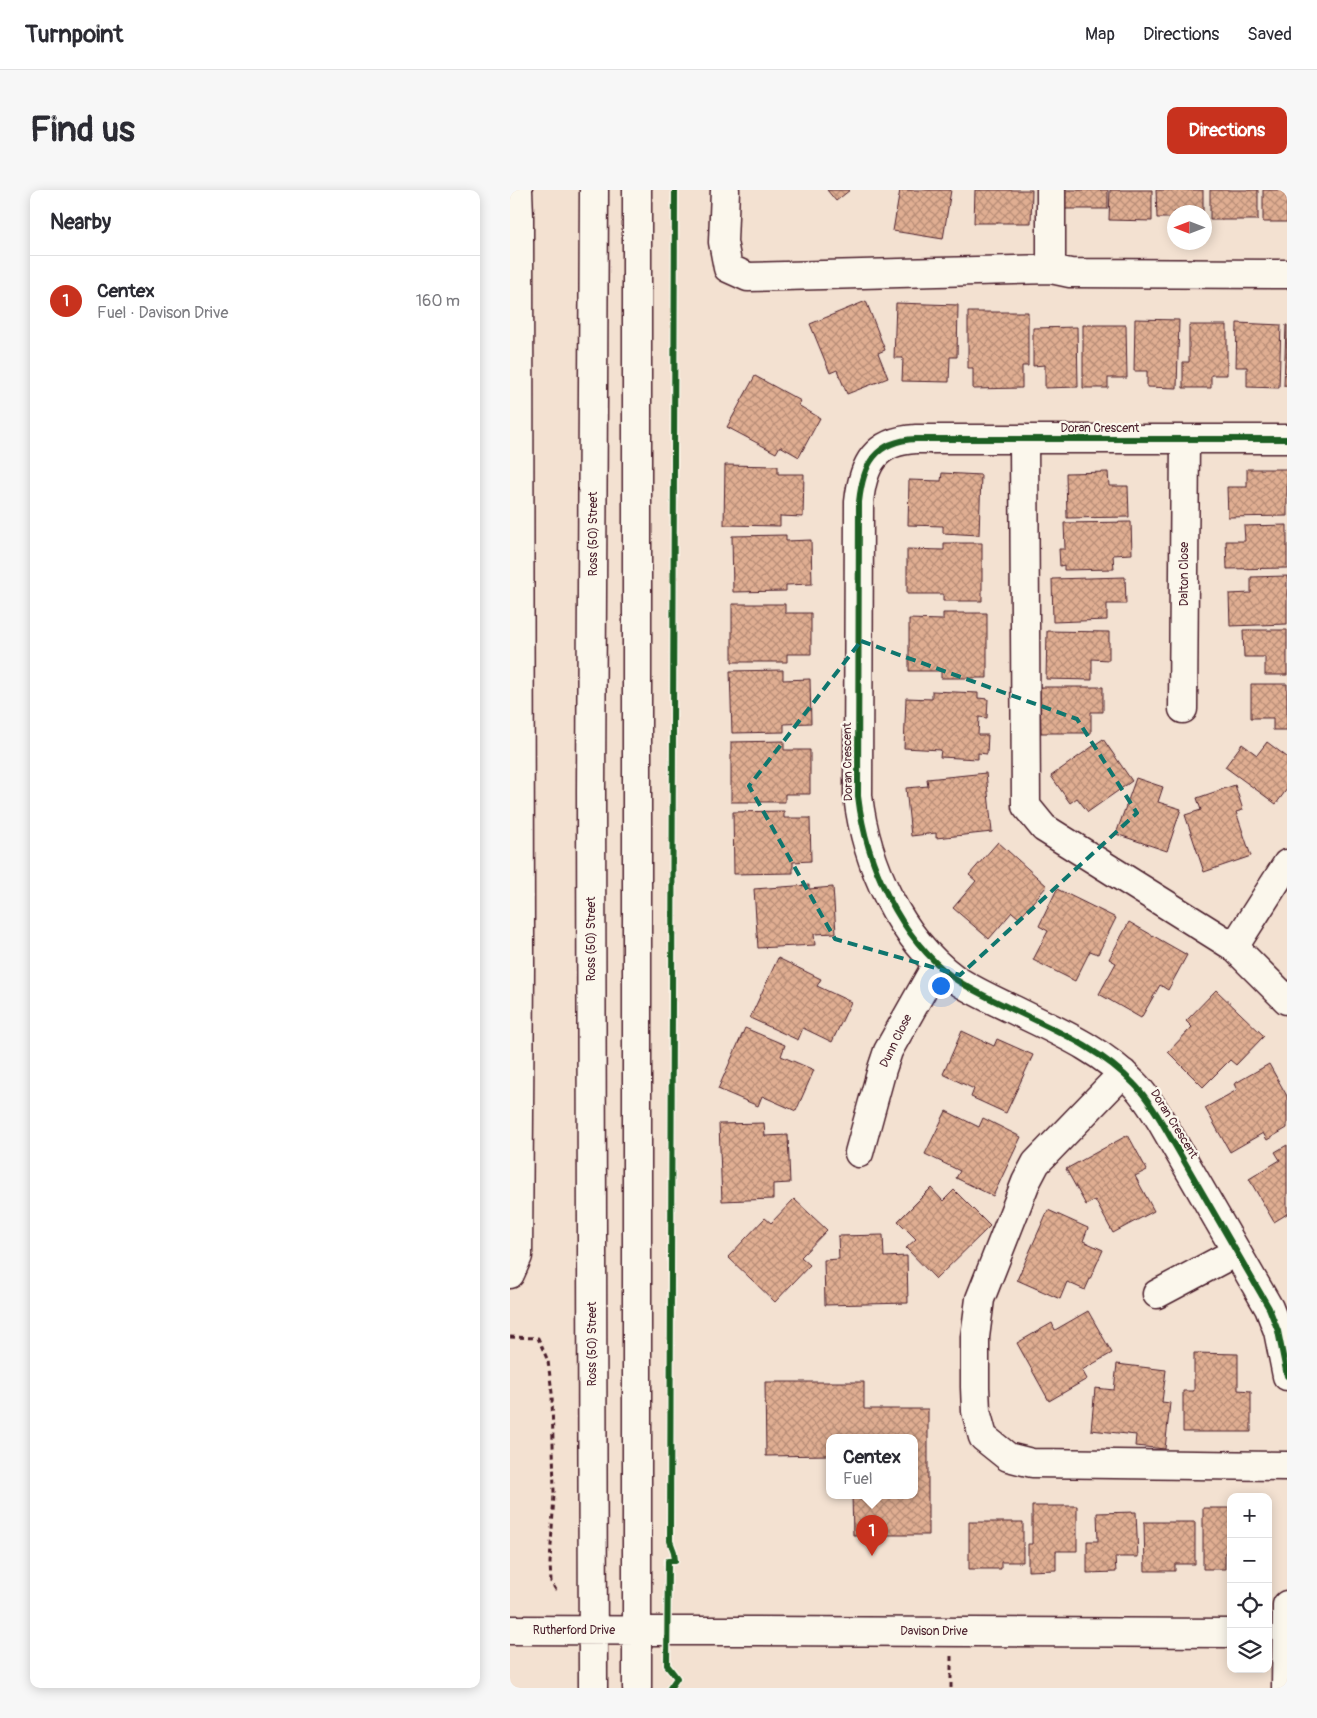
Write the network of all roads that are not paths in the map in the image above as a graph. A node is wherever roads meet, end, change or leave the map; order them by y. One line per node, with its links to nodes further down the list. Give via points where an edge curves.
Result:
1 (518, 190): 8 (street)
2 (594, 190): 28 (street, Ross (50) Street, via 591,791)
3 (637, 190): 29 (street)
4 (725, 190): 6 (street, via 723,242 728,268 748,277)
5 (1051, 190): 6 (street)
6 (1051, 269): 7 (street, via 1070,273)
7 (1287, 274)
8 (514, 275): 12 (street)
9 (1185, 439): 10 (street, Doran Crescent); 11 (street, Doran Crescent); 13 (street, Dalton Close)
10 (1287, 439)
11 (1024, 440): 15 (street, via 1026,806 1044,828); 16 (street, Doran Crescent, via 916,439 894,442 874,456 861,484 858,796 861,819 884,891)
12 (515, 608): 17 (street)
13 (1183, 709)
14 (1287, 864): 15 (street)
15 (1234, 947): 18 (street)
16 (937, 964): 19 (street, Doran Crescent, via 973,990 1063,1034); 20 (street, Dunn Close, via 888,1051)
17 (515, 967): 22 (street, via 518,1256)
18 (1287, 1000)
19 (1123, 1073): 21 (street, Doran Crescent, via 1161,1121); 25 (street, via 1036,1163 980,1299 975,1337 975,1387 976,1411 983,1437 1008,1457 1032,1463)
20 (859, 1153)
21 (1236, 1252): 23 (street); 24 (street, Doran Crescent, via 1269,1308 1278,1331)
22 (510, 1274)
23 (1156, 1294)
24 (1287, 1376)
25 (1287, 1466)
26 (1287, 1605): 32 (street)
27 (510, 1630): 28 (street, Rutherford Drive)
28 (593, 1630): 29 (street, Rutherford Drive); 33 (street, Ross (50) Street)
29 (637, 1630): 30 (street, Davison Drive); 34 (street)
30 (1227, 1633)
31 (1272, 1633): 32 (street)
32 (1287, 1633): 35 (street)
33 (593, 1688)
34 (637, 1688)
35 (1286, 1688)

